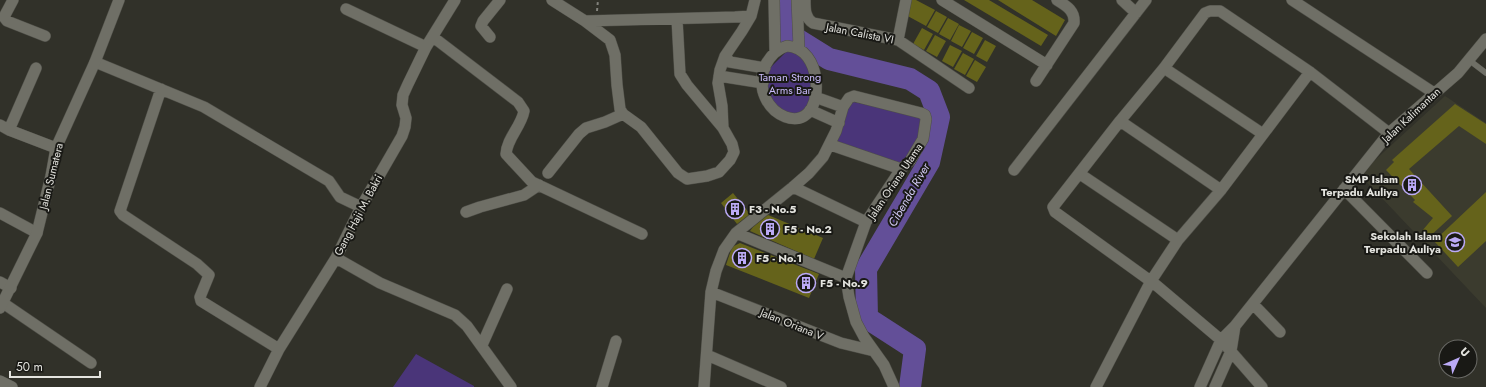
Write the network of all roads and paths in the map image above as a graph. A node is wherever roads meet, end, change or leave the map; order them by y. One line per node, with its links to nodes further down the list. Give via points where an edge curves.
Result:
1 (13, 0): 22 (street, via 4,17 7,21)
2 (119, 0): 33 (street, Jalan Sumatera)
3 (455, 0): 23 (street, Gang Haji M. Bakri)
4 (500, 0): 24 (street, via 481,26)
5 (552, 0): 20 (street)
6 (754, 0): 18 (street)
7 (774, 0): 30 (street)
8 (797, 0): 29 (street)
9 (805, 0): 27 (street, Jalan Calista VI, via 806,13 813,23)
10 (906, 0): 27 (street)
11 (942, 0): 34 (street)
12 (1058, 0): 34 (street, via 1073,12 1074,23)
13 (1122, 0): 17 (street)
14 (1146, 0): 17 (street)
15 (1292, 0): 45 (street)
16 (346, 9): 28 (street)
17 (1136, 12): 59 (street)
18 (750, 16): 19 (street); 31 (street)
19 (677, 19): 21 (street); 53 (street, via 680,74)
20 (585, 21): 21 (street); 26 (street)
21 (608, 21): 26 (street)
22 (45, 36)
23 (433, 37): 28 (street, Gang Haji M. Bakri); 62 (street, via 518,102 524,111 523,118 506,146 506,154 532,182)
24 (490, 37)
25 (1486, 39): 32 (street, Jalan Kalimantan)
26 (610, 40): 49 (street, via 615,55 618,101)
27 (898, 40): 43 (street, Jalan Calista VI)
28 (426, 47): 66 (street, Gang Haji M. Bakri, via 403,96 402,105 406,118 402,136)
29 (799, 48): 30 (street, via 787,46); 46 (street, via 812,65)
30 (776, 51): 36 (street)
31 (725, 56): 36 (street, via 730,62); 40 (street)
32 (1469, 60): 39 (lane); 45 (street, Jalan Kalimantan)
33 (96, 62): 44 (street); 57 (street, Jalan Sumatera)
34 (1047, 65): 41 (street)
35 (36, 68): 52 (street)
36 (764, 68): 42 (street)
37 (1164, 68): 38 (street, via 1205,13 1220,11); 50 (street); 55 (street)
38 (1310, 72): 54 (street); 55 (street)
39 (1486, 73)
40 (719, 76): 42 (street); 53 (street)
41 (1036, 81)
42 (763, 82): 48 (street, via 769,103 781,116 795,119)
43 (969, 88)
44 (161, 89): 66 (street, via 204,107 329,181 340,197); 89 (street, via 120,211 205,270 208,279 200,297 201,301)
45 (1434, 93): 54 (street, Jalan Kalimantan)
46 (815, 97): 47 (street); 48 (street)
47 (843, 107): 51 (street); 58 (street, Jalan Oriana Utama, via 849,98 854,96 925,115 923,140 910,161)
48 (810, 110): 51 (street)
49 (623, 114): 53 (street, via 641,128 678,173 687,179 719,172 730,160 734,152 732,144); 60 (street, via 586,128 578,134)
50 (1120, 121): 61 (street); 65 (street)
51 (839, 123): 56 (street)
52 (4, 128): 57 (street)
53 (722, 128)
54 (1389, 133): 64 (street, Jalan Kalimantan)
55 (1263, 134): 65 (street)
56 (831, 144): 58 (street); 63 (street, via 823,157)
57 (56, 148): 70 (street, Jalan Sumatera)
58 (901, 169): 69 (street, Jalan Oriana Utama)
59 (1014, 170)
60 (548, 173)
61 (1080, 174): 73 (street); 77 (street, via 1053,207 1054,212)
62 (539, 185): 67 (street, via 524,196 480,206); 72 (street)
63 (794, 187): 69 (street); 71 (street)
64 (1344, 189): 75 (street); 82 (street, Jalan Kalimantan)
65 (1221, 190): 73 (street)
66 (360, 207): 74 (street, Gang Haji M. Bakri)
67 (466, 212)
68 (0, 213): 70 (street)
69 (866, 222): 76 (street, Jalan Oriana Utama)
70 (37, 233): 79 (street, Jalan Sumatera)
71 (736, 233): 76 (street); 81 (street, via 724,250)
72 (642, 234)
73 (1178, 240): 77 (street)
74 (336, 258): 88 (street, via 380,283 455,315); 89 (street, Gang Haji M. Bakri)
75 (1427, 273)
76 (846, 278): 90 (street, Jalan Oriana Utama, via 856,322)
77 (1151, 281): 86 (street); 102 (street)
78 (0, 282): 79 (street)
79 (11, 288): 83 (street, Jalan Sumatera)
80 (508, 289): 88 (street)
81 (711, 292): 90 (street, Jalan Oriana V, via 841,343); 92 (street)
82 (1253, 304): 84 (street, Jalan Kalimantan); 85 (street)
83 (1, 305): 93 (street)
84 (1235, 326): 86 (street, Jalan Kalimantan); 91 (street)
85 (1280, 332)
86 (1221, 340): 91 (street); 103 (street, Jalan Kalimantan)
87 (616, 341): 98 (street)
88 (482, 345): 97 (street)
89 (279, 349): 96 (street, Gang Haji M. Bakri)
90 (874, 351): 101 (street, Jalan Oriana Utama)
91 (1231, 351): 104 (street); 105 (street)
92 (707, 355): 99 (street); 100 (street)
93 (91, 363)
94 (0, 381): 95 (street)
95 (12, 387)
96 (260, 387)
97 (511, 387)
98 (602, 387)
99 (704, 387)
100 (781, 387)
101 (894, 387)
102 (1096, 387)
103 (1200, 387)
104 (1215, 387)
105 (1262, 387)

